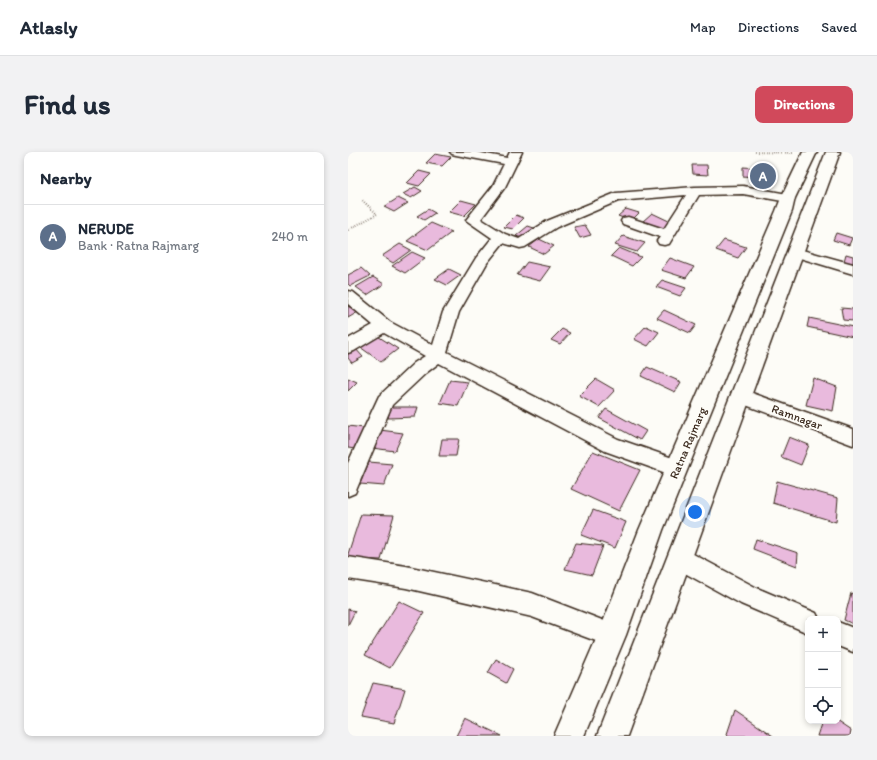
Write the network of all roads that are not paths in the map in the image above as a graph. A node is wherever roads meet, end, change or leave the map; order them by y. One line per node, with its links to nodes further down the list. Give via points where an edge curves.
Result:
1 (456, 152): 4 (street)
2 (833, 152): 9 (highway)
3 (810, 153): 6 (highway, Ratna Rajmarg)
4 (514, 157): 8 (street, via 499,187 473,220)
5 (695, 191): 6 (street, via 742,190); 7 (street, via 666,238); 8 (street, via 616,198 552,224 520,244)
6 (788, 198): 17 (highway, Ratna Rajmarg)
7 (628, 221)
8 (500, 237): 14 (street, via 481,262 451,312)
9 (795, 252): 10 (street); 15 (highway)
10 (853, 269)
11 (348, 296): 12 (street)
12 (384, 326): 13 (street); 14 (street)
13 (348, 347)
14 (438, 355): 17 (street, via 612,444); 18 (street, via 385,400)
15 (741, 396): 16 (street, Ramnagar); 19 (highway)
16 (853, 437)
17 (677, 468): 22 (highway, Ratna Rajmarg)
18 (348, 487)
19 (680, 558): 21 (street, via 749,596); 26 (highway)
20 (348, 568): 22 (street, via 406,577 532,605)
21 (805, 620)
22 (612, 635): 25 (highway, Ratna Rajmarg)
23 (841, 635): 24 (street)
24 (853, 640)
25 (569, 736)
26 (612, 736)

